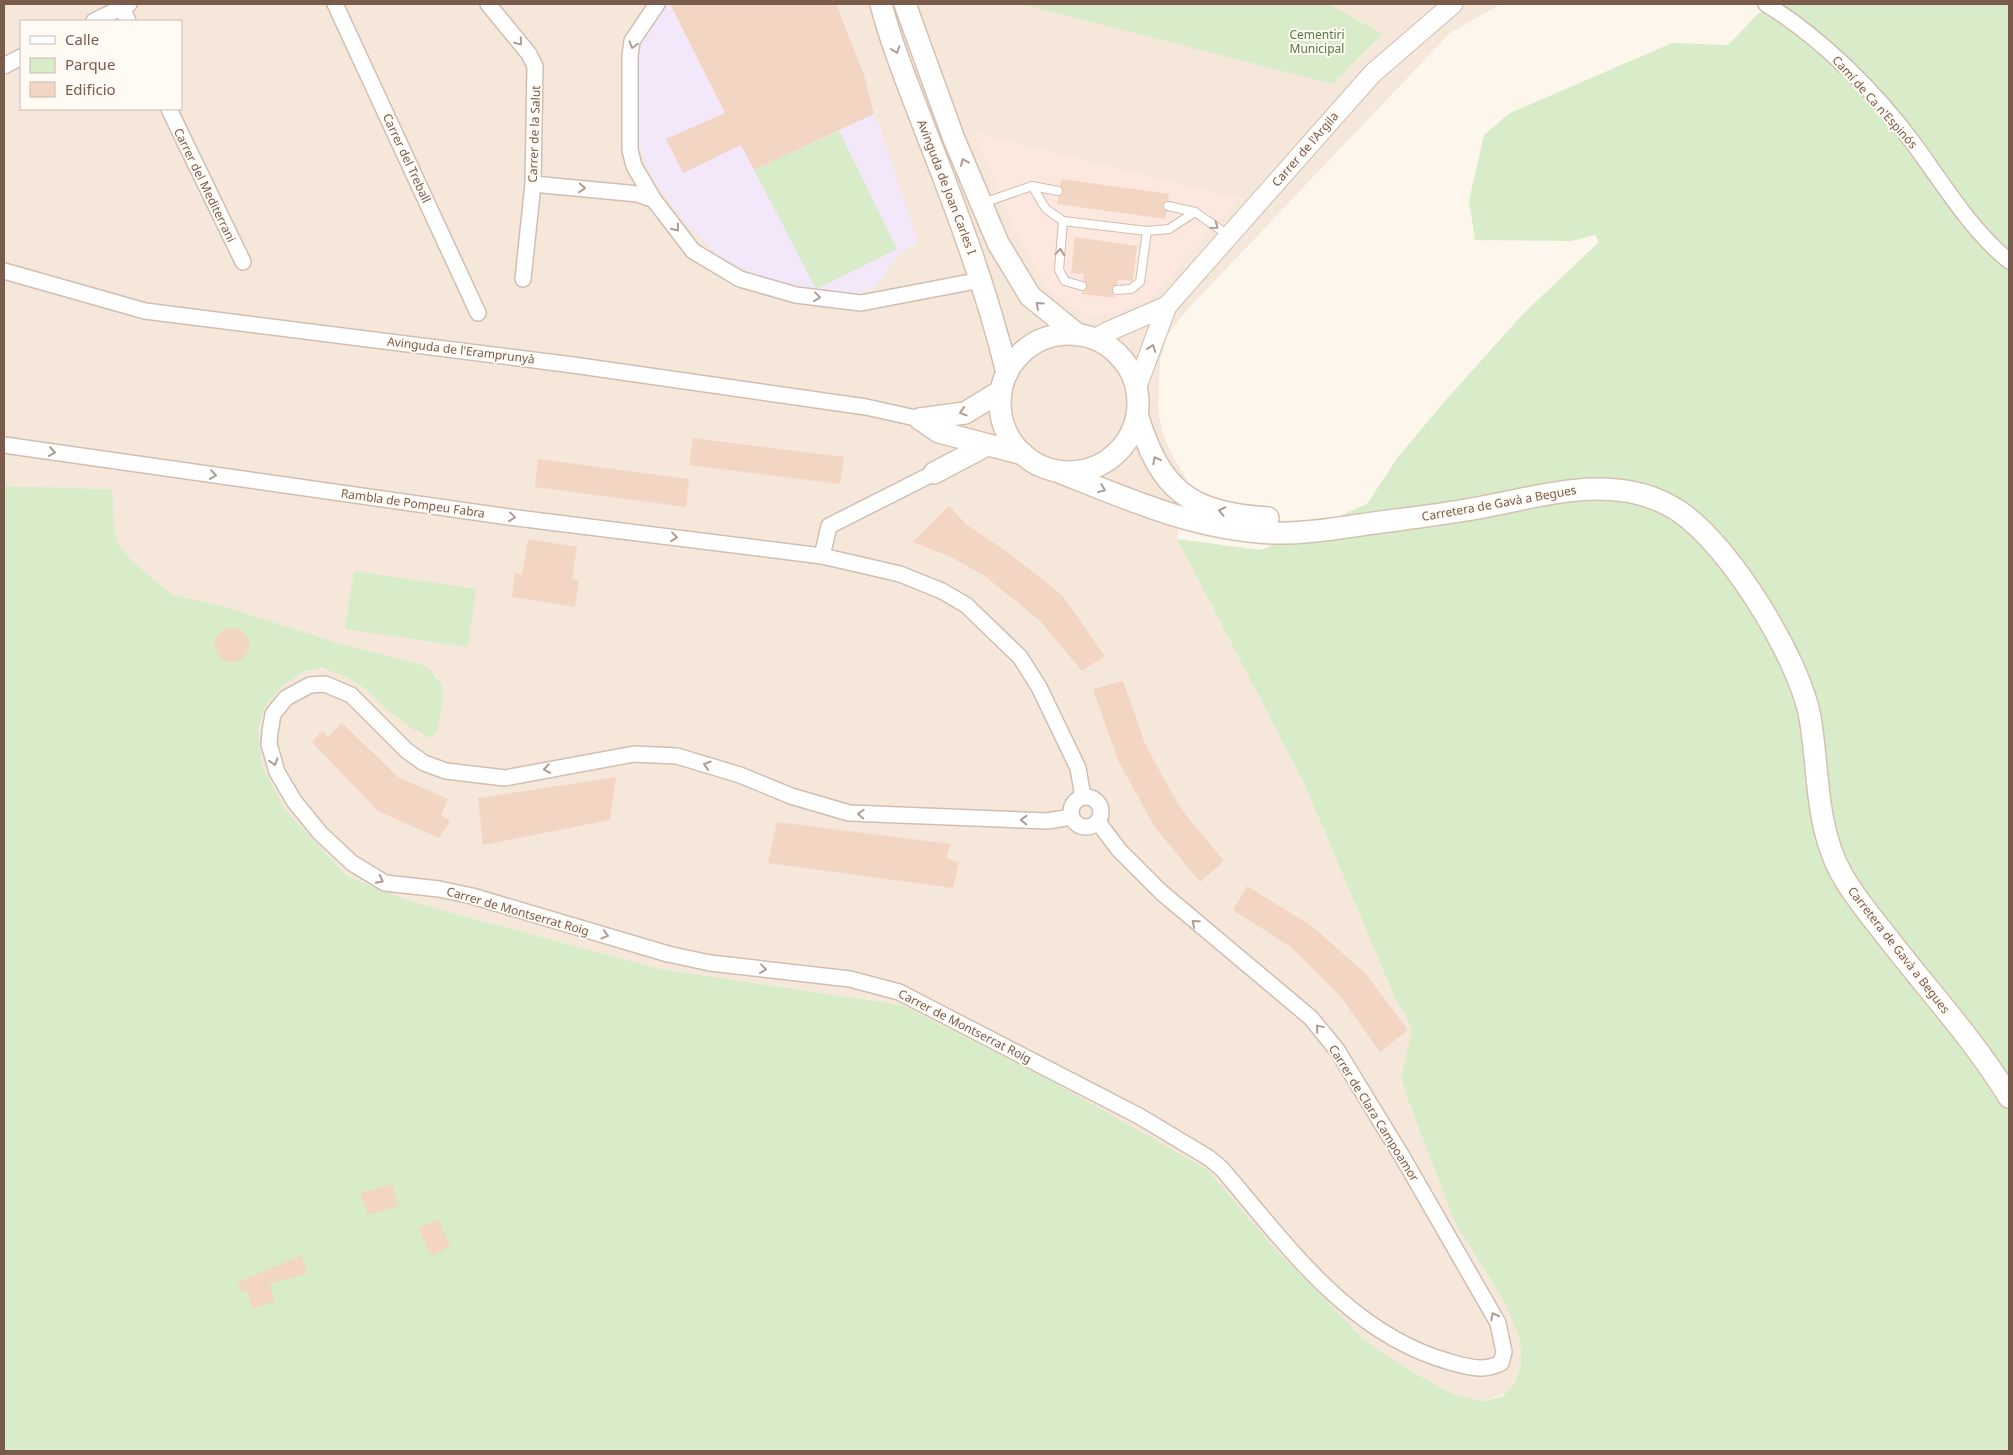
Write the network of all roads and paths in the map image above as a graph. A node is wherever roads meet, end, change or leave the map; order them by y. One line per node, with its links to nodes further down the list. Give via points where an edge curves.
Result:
1 (335, 4): 31 (street, Carrer del Treball)
2 (488, 4): 13 (street, Carrer de la Salut, one-way to 13, via 535,66)
3 (657, 4): 16 (street, one-way to 16, via 632,41 630,56 630,150 638,175)
4 (881, 4): 27 (main road, Avinguda de Joan Carles I, one-way to 27)
5 (905, 4): 17 (main road, Avinguda de Joan Carles I, one-way to 5)
6 (1453, 4): 22 (street, Carrer de l'Argila, via 1373,73)
7 (1766, 4): 23 (street, Camí de Ca n'Espinós, via 1829,50 1913,142 1954,202 1990,246)
8 (124, 9): 9 (street)
9 (96, 20)
10 (20, 58): 11 (street)
11 (4, 66)
12 (169, 110): 24 (street, Carrer del Mediterrani)
13 (533, 184): 16 (street, one-way to 16, via 638,194); 26 (street, Carrer de la Salut)
14 (1032, 186): 15 (lane); 17 (lane); 20 (lane, via 1046,209)
15 (1058, 191)
16 (654, 200): 27 (street, one-way to 27, via 693,251 740,279 796,295 861,303)
17 (981, 204): 32 (main road, Avinguda de Joan Carles I, one-way to 17, via 1030,296 998,243)
18 (1168, 206): 19 (lane)
19 (1195, 212): 21 (lane, via 1169,229); 22 (lane, one-way to 22)
20 (1063, 221): 21 (lane); 28 (lane, one-way to 20, via 1065,281 1059,270)
21 (1147, 231): 29 (lane, via 1140,282 1131,289)
22 (1229, 236): 30 (street, Carrer de l'Argila)
23 (2009, 261)
24 (243, 262)
25 (4, 271): 36 (street, Avinguda de l'Eramprunyà, via 145,310 567,364)
26 (523, 279)
27 (981, 280): 33 (main road, Avinguda de Joan Carles I, via 1001,341)
28 (1082, 286)
29 (1117, 290)
30 (1167, 306): 32 (street, Carrer de l'Argila); 34 (street, Carrer de l'Argila, one-way to 30)
31 (478, 313)
32 (1086, 337): 33 (main road, via 1052,336 1036,342 1022,352); 34 (main road, via 1109,348 1122,359)
33 (1004, 382): 36 (main road, one-way to 36, via 965,413); 40 (main road, via 1000,403 1004,425)
34 (1136, 389): 35 (main road)
35 (1137, 414): 41 (main road, via 1128,438 1105,462 1082,471); 47 (main road, Carretera de Gavà a Begues, one-way to 35, via 1846,862 1828,796 1820,714 1807,667 1767,592 1719,528 1693,504 1658,485 1627,477 1584,475 1357,512 1285,519 1248,517 1212,509 1186,498 1159,466 1144,437)
36 (920, 418): 37 (main road)
37 (939, 432): 39 (main road); 42 (main road, via 943,453)
38 (4, 445): 43 (street, Rambla de Pompeu Fabra, one-way to 43, via 509,517)
39 (988, 445): 40 (main road); 42 (main road)
40 (1023, 454): 41 (main road)
41 (1056, 471): 48 (main road, Carretera de Gavà a Begues, one-way to 48, via 1163,513 1209,526 1276,533 1467,510 1579,488 1645,495 1681,513 1708,537 1732,568 1754,597 1784,648 1804,694 1810,719 1818,801 1829,849 1843,876 1976,1048)
42 (934, 473): 43 (street, via 829,526)
43 (822, 556): 44 (street, via 900,574 942,591 982,619 1020,657 1039,687 1078,768)
44 (1084, 797): 45 (street, via 1072,805); 46 (street, via 1099,804 1101,814)
45 (1072, 818): 46 (street, via 1082,827); 49 (street, Carrer de Montserrat Roig, one-way to 49, via 1047,821 849,813 677,756 634,754 505,778 446,771 424,763 407,751 351,695 325,684 310,685 286,698 274,714 270,732 277,772 294,801 320,833 352,863 385,883 457,892 685,957 850,979 899,992 1139,1116 1209,1158 1325,1286 1395,1340 1436,1358 1478,1368 1490,1368)
46 (1098, 822): 49 (street, Carrer de Clara Campoamor, one-way to 46, via 1504,1352 1502,1338 1490,1309 1337,1050 1311,1018 1160,892 1119,850)
47 (2009, 1077)
48 (2009, 1098)
49 (1501, 1363)

